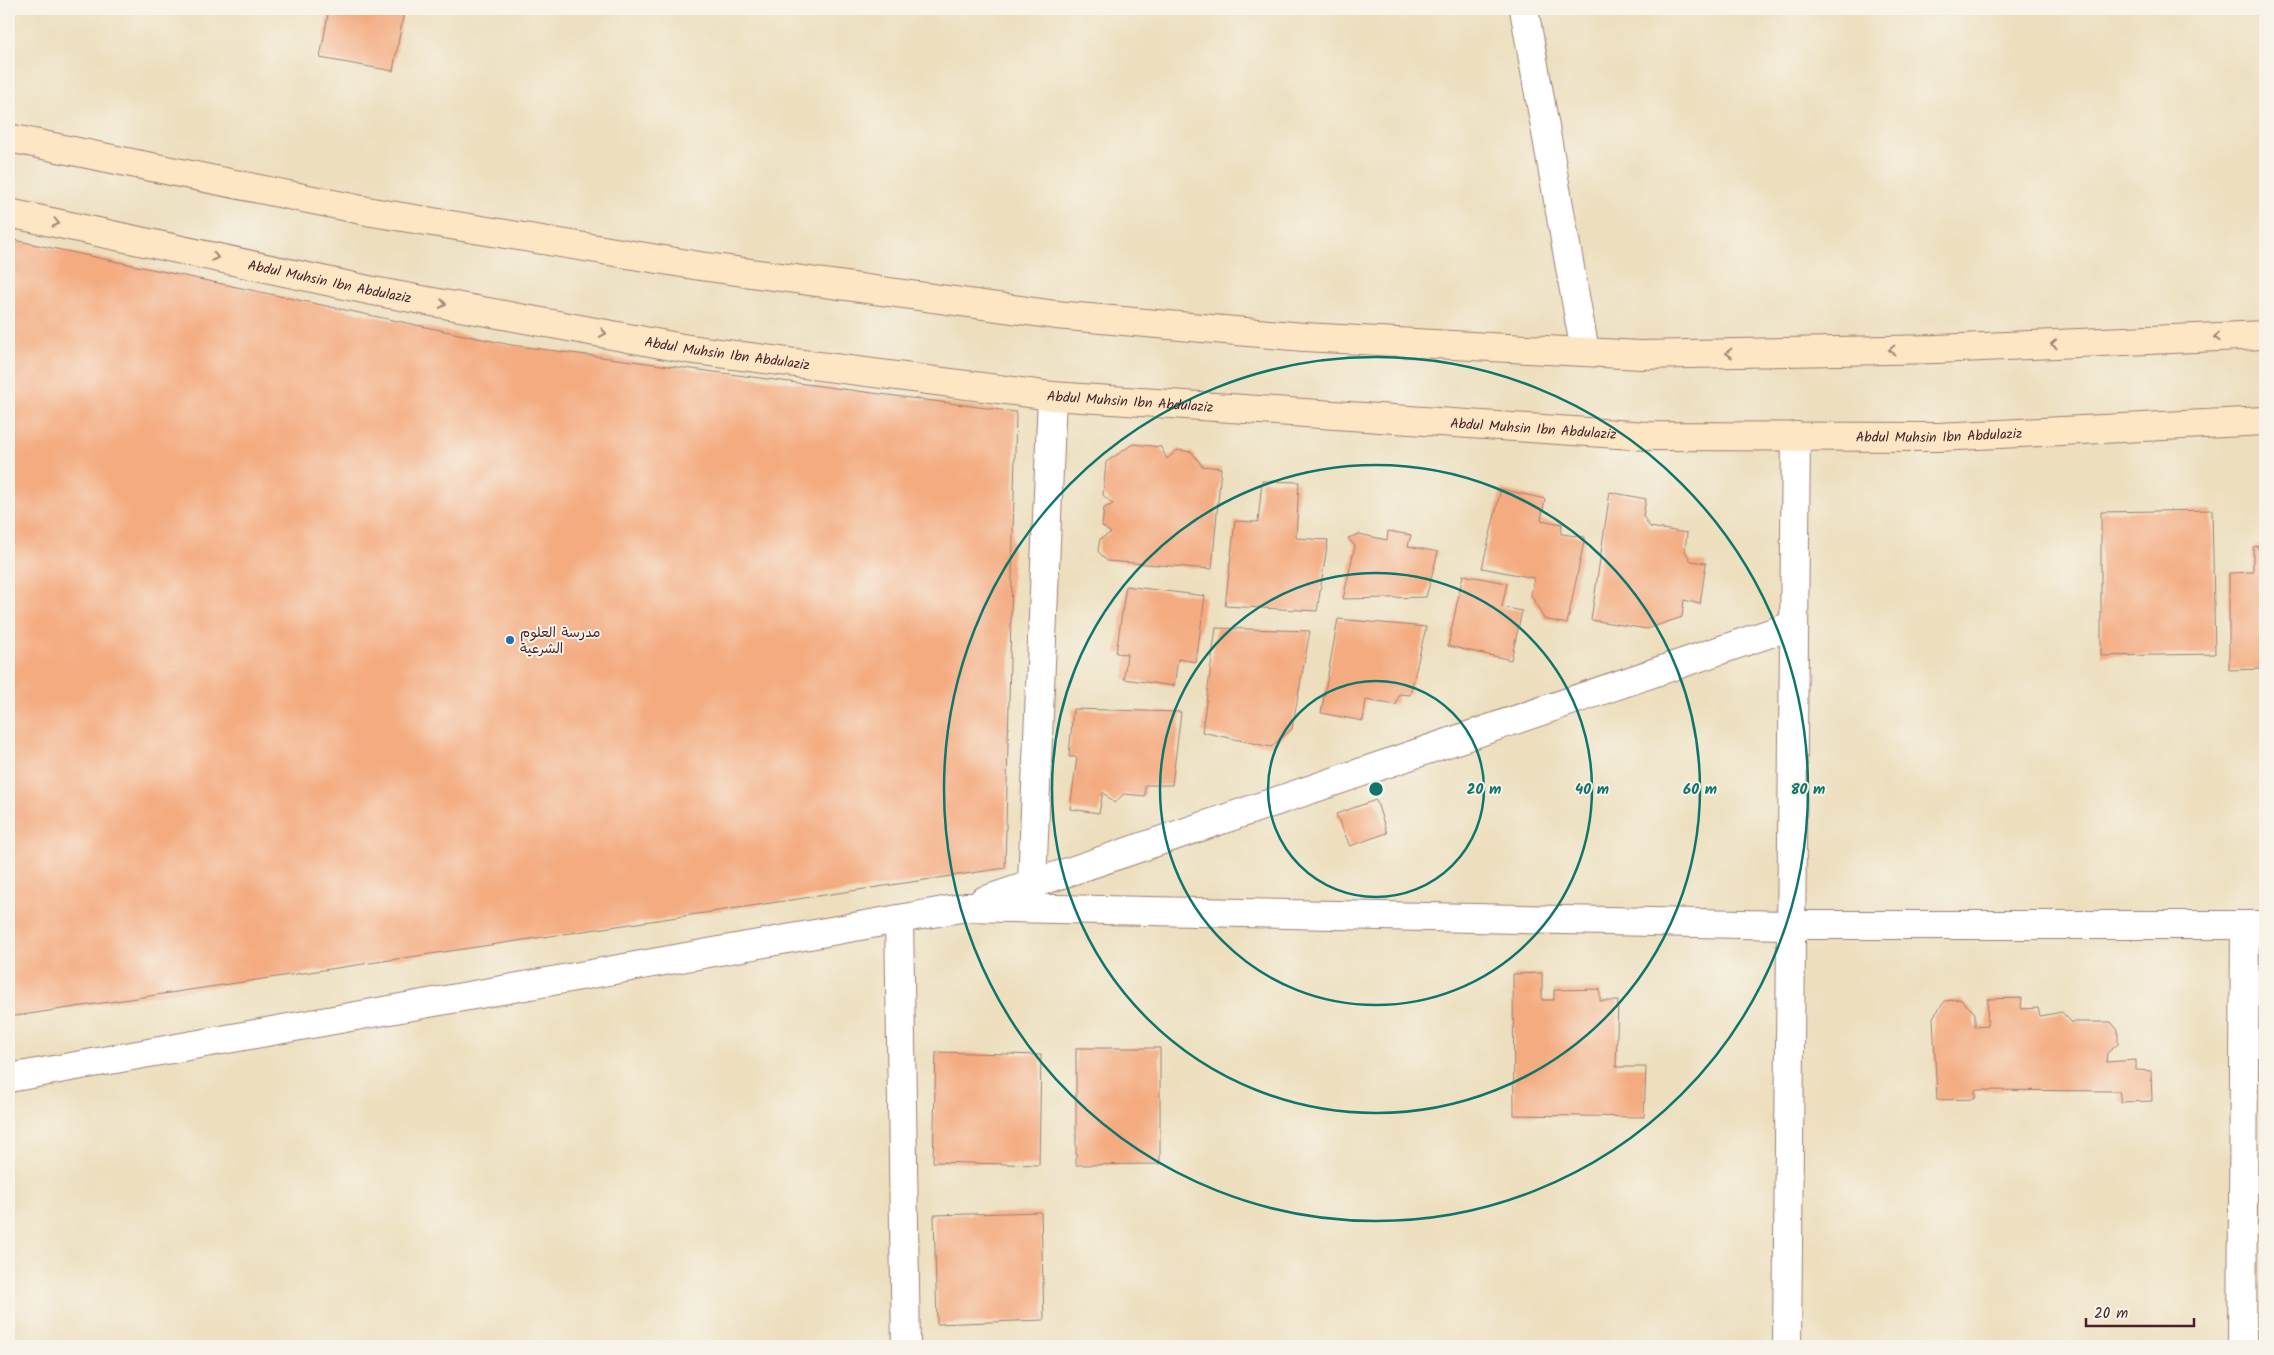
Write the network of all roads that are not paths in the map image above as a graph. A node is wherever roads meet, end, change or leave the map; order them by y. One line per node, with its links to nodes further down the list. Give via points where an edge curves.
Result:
1 (1524, 9): 5 (street)
2 (9, 138): 5 (main road, via 392,216 700,266 1056,315 1304,337)
3 (9, 213): 6 (main road, Abdul Muhsin Ibn Abdulaziz, one-way to 6, via 373,291 688,348)
4 (2265, 335): 5 (main road, one-way to 5, via 1938,349 1641,355)
5 (1585, 352)
6 (1052, 396): 8 (main road, Abdul Muhsin Ibn Abdulaziz, via 1647,436); 10 (street)
7 (2265, 421): 8 (main road, Abdul Muhsin Ibn Abdulaziz, via 1938,437)
8 (1796, 436): 9 (street)
9 (1794, 625): 10 (street); 13 (street)
10 (1032, 884): 11 (street)
11 (966, 907): 12 (street); 13 (street)
12 (899, 919): 15 (street); 16 (street)
13 (1791, 925): 14 (street); 17 (street)
14 (2255, 925): 18 (street)
15 (9, 1078)
16 (906, 1346)
17 (1787, 1346)
18 (2242, 1346)

